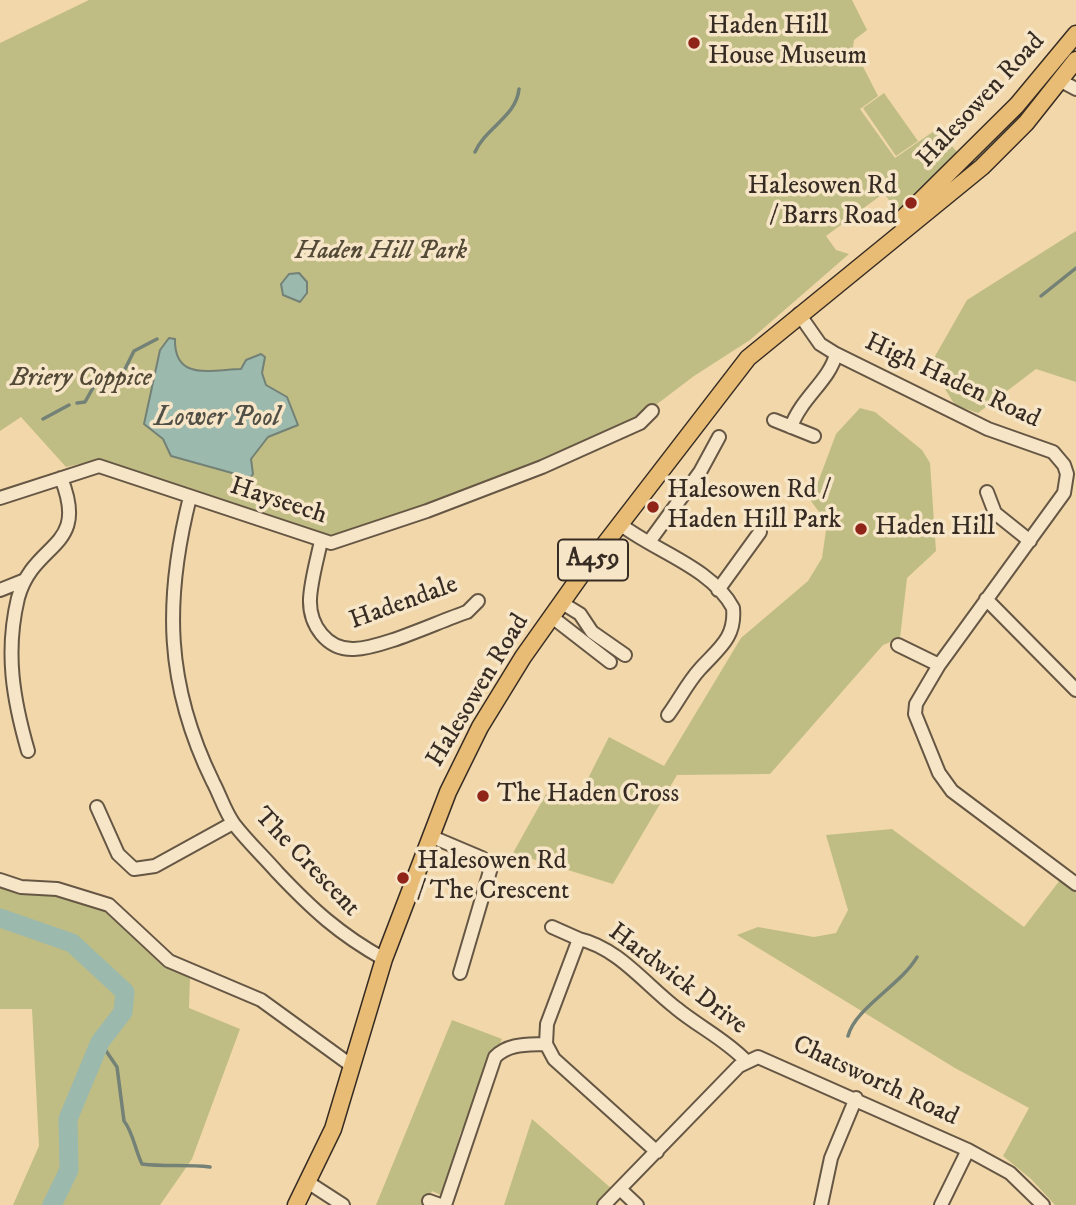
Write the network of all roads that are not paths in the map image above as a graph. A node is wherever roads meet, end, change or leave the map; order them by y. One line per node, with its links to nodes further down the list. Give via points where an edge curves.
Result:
1 (1076, 34): 5 (main road, Halesowen Road / A459, via 974,150)
2 (1076, 60): 3 (main road, Halesowen Road / A459)
3 (1061, 81): 4 (street); 5 (main road, Halesowen Road / A459, via 982,167 817,305)
4 (1076, 89)
5 (799, 314): 6 (street, High Haden Road, via 820,344); 16 (main road, Halesowen Road / A459, via 748,358)
6 (836, 354): 9 (street, via 833,367 797,409); 19 (street, High Haden Road, via 988,429 1058,457 1067,474 1064,493)
7 (652, 411): 18 (street, Hayseech, via 640,423 542,467 344,541)
8 (774, 420): 9 (street)
9 (791, 427): 10 (street)
10 (814, 436)
11 (719, 437): 20 (street, via 700,472)
12 (61, 478): 14 (street, Hayseech, via 99,466); 15 (street, Hayseech); 21 (street, via 69,506 69,529 38,559)
13 (988, 492): 19 (street, via 995,513)
14 (190, 497): 18 (street, Hayseech); 36 (street, The Crescent, via 173,572 177,682 192,732)
15 (0, 498)
16 (620, 524): 20 (street); 26 (main road, Halesowen Road / A459)
17 (760, 532): 23 (street)
18 (321, 541): 25 (street, Hadendale, via 310,601 313,618 324,638 341,648 364,648 467,612)
19 (1030, 541): 24 (street, High Haden Road)
20 (649, 542): 23 (street, via 672,553)
21 (25, 580): 22 (street); 34 (street, via 12,635 10,673)
22 (0, 590)
23 (718, 590): 33 (street, via 733,608 732,631)
24 (986, 598): 31 (street, High Haden Road); 32 (street)
25 (478, 601)
26 (562, 603): 27 (main road, Halesowen Road / A459); 29 (street)
27 (552, 617): 30 (street); 37 (main road, Halesowen Road / A459, via 480,727)
28 (898, 645): 31 (street)
29 (625, 655)
30 (610, 662)
31 (939, 665): 39 (street, High Haden Road, via 916,704 915,714 939,774 952,791)
32 (1076, 690)
33 (668, 715)
34 (28, 751)
35 (97, 807): 36 (street, via 118,854 134,869 155,866)
36 (233, 823): 42 (street, The Crescent, via 336,930)
37 (430, 836): 42 (main road, Halesowen Road / A459); 43 (street, via 482,858 490,871)
38 (0, 880): 46 (street, via 21,887 57,889 109,905 169,961 261,1000)
39 (1076, 884)
40 (552, 927): 41 (street, Hardwick Drive)
41 (579, 939): 44 (street, Hardwick Drive, via 547,1024); 45 (street, Hardwick Drive, via 596,943 615,956)
42 (384, 959): 46 (main road, Halesowen Road / A459)
43 (460, 973)
44 (546, 1044): 49 (street, via 554,1059); 54 (street, via 503,1049 495,1057)
45 (746, 1061): 47 (street, Chatsworth Road, via 758,1057 772,1060); 49 (street)
46 (352, 1066): 50 (main road, Halesowen Road / A459)
47 (856, 1098): 48 (street, Chatsworth Road); 57 (street, via 831,1158)
48 (968, 1150): 58 (street); 59 (street, Chatsworth Road, via 1010,1173)
49 (657, 1152): 51 (street)
50 (309, 1183): 52 (main road, A459); 53 (street)
51 (621, 1189): 55 (street); 56 (street)
52 (296, 1205)
53 (343, 1205)
54 (445, 1205)
55 (604, 1205)
56 (637, 1205)
57 (821, 1205)
58 (941, 1205)
59 (1042, 1205)

